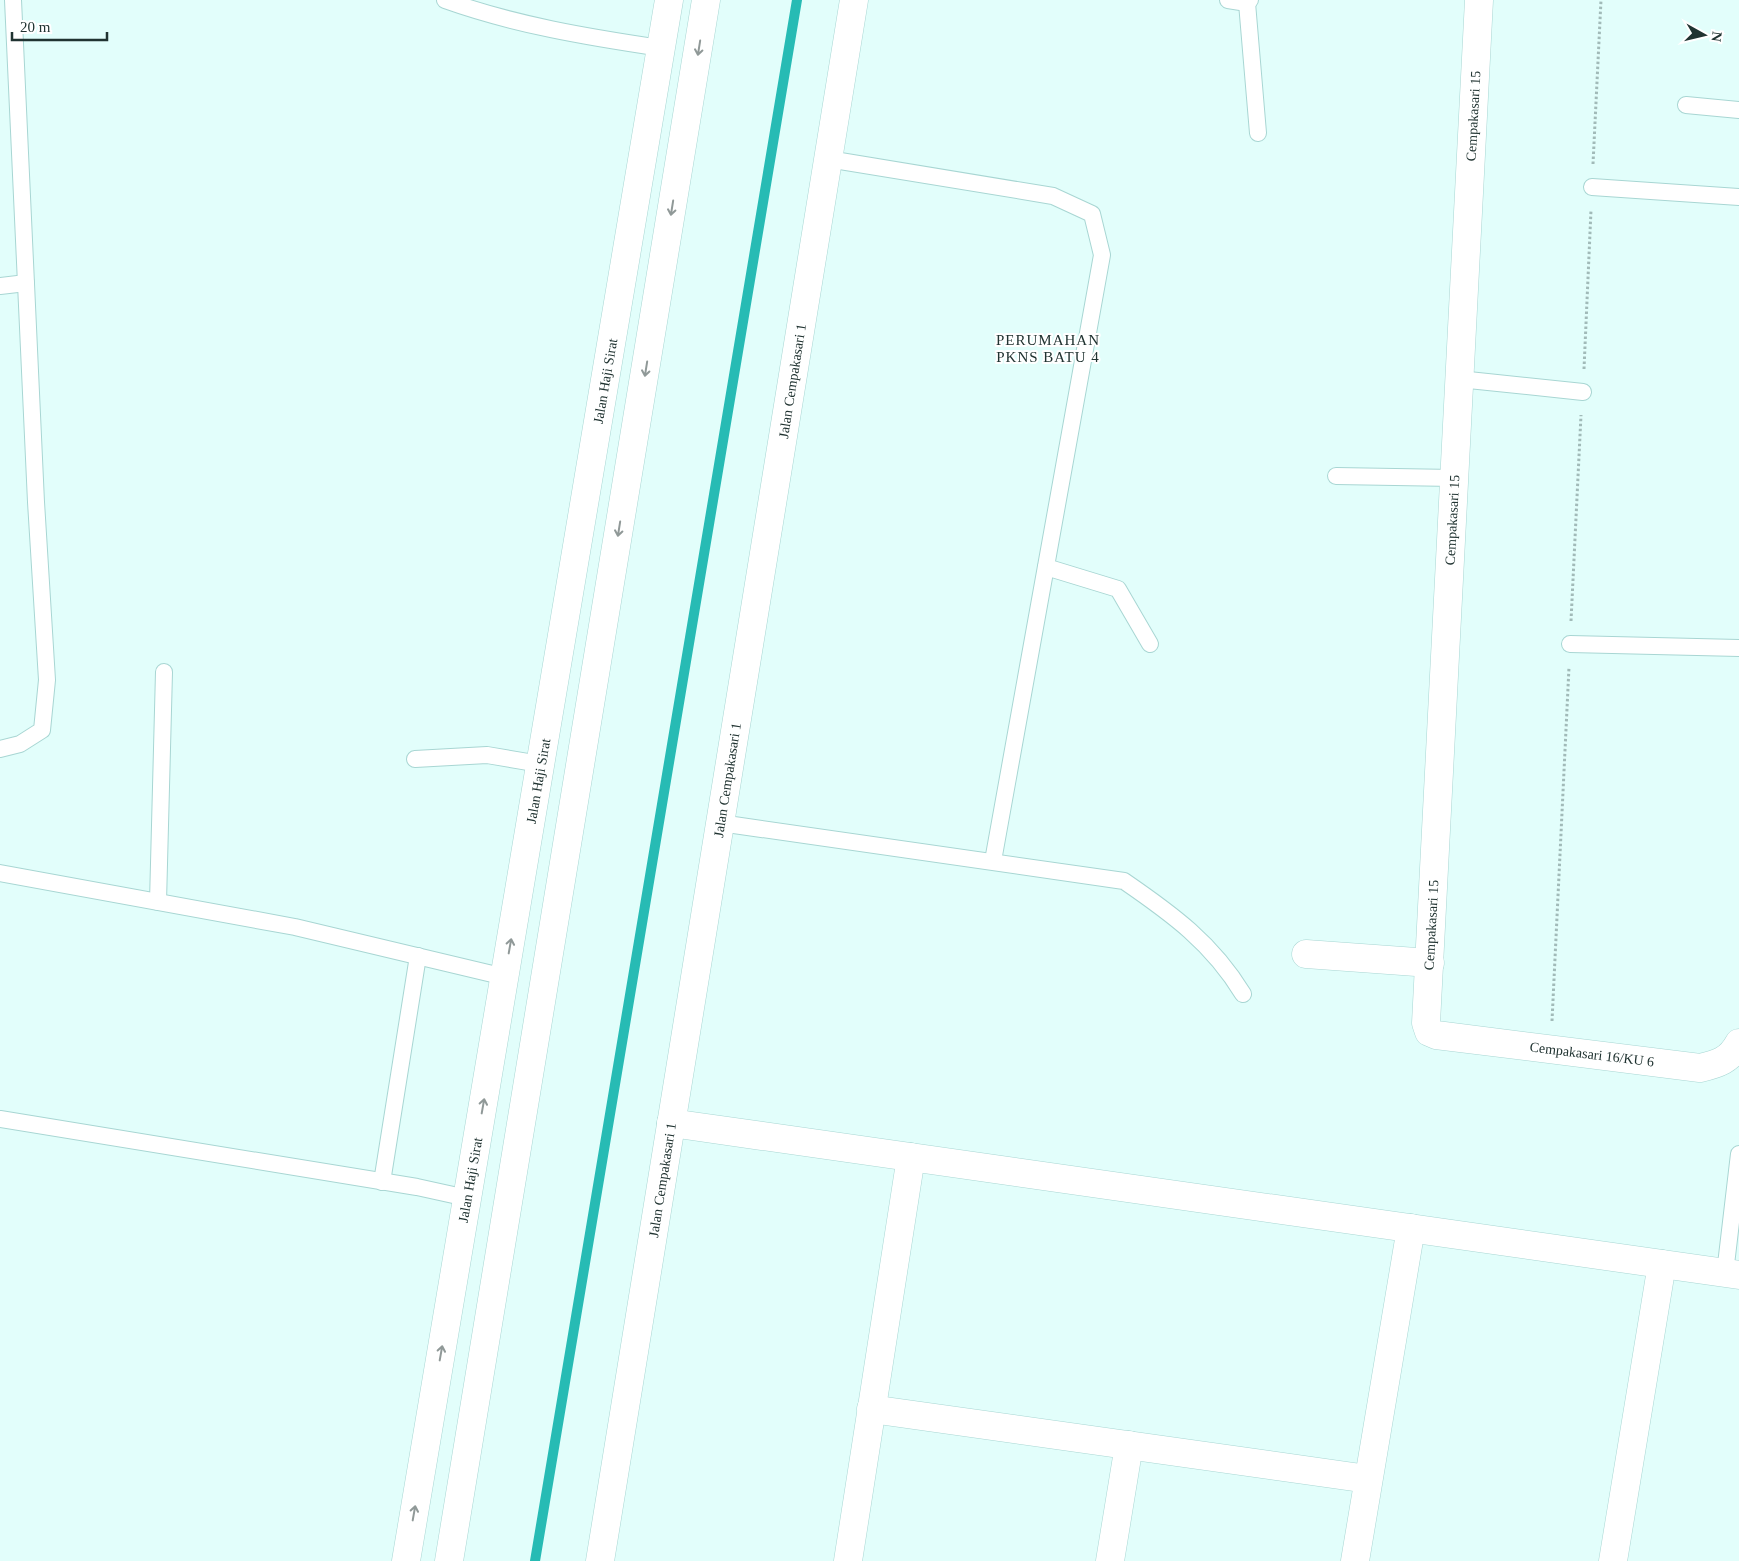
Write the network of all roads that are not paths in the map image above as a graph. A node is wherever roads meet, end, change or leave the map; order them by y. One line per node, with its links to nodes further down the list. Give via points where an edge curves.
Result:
1 (14, 0): 16 (lane)
2 (445, 0): 9 (lane, via 488,15 564,33)
3 (669, 0): 9 (street, Jalan Haji Sirat)
4 (706, 0): 54 (street, one-way to 54)
5 (854, 0): 13 (street, Jalan Cempakasari 1)
6 (1228, 0): 8 (lane)
7 (1479, 0): 18 (street, Cempakasari 15)
8 (1249, 1): 12 (lane)
9 (661, 48): 29 (street, Jalan Haji Sirat)
10 (1686, 105): 11 (lane)
11 (1739, 110)
12 (1258, 133)
13 (828, 159): 22 (lane, via 1053,196 1092,214 1102,255); 30 (street, Jalan Cempakasari 1)
14 (1592, 187): 15 (lane)
15 (1739, 197)
16 (26, 284): 17 (lane); 27 (lane, via 47,680 42,730 20,744)
17 (0, 286)
18 (1459, 379): 19 (lane); 21 (street, Cempakasari 15)
19 (1583, 392)
20 (1336, 476): 21 (lane)
21 (1454, 478): 36 (street, Cempakasari 15)
22 (1046, 567): 23 (lane, via 1118,589); 31 (lane)
23 (1150, 644)
24 (1570, 644): 25 (lane)
25 (1739, 648)
26 (164, 672): 33 (lane)
27 (0, 749)
28 (415, 759): 29 (lane, via 487,754)
29 (540, 764): 37 (street, Jalan Haji Sirat, one-way to 29)
30 (720, 823): 31 (lane); 42 (street, Jalan Cempakasari 1)
31 (993, 861): 38 (lane, via 1124,881 1174,916 1227,968)
32 (0, 873): 33 (lane)
33 (158, 902): 35 (lane, via 295,927)
34 (1306, 954): 36 (street)
35 (418, 956): 37 (lane); 45 (lane)
36 (1430, 962): 39 (street, Cempakasari 15, via 1426,1023 1429,1032)
37 (504, 977): 46 (street, Jalan Haji Sirat, one-way to 37)
38 (1244, 994)
39 (1436, 1035): 40 (street, Cempakasari 16/KU 6, via 1700,1068 1719,1064 1732,1055)
40 (1739, 1043)
41 (0, 1119): 45 (lane)
42 (671, 1123): 44 (street); 55 (street, Jalan Cempakasari 1)
43 (1739, 1154): 49 (lane)
44 (910, 1157): 47 (street); 50 (street)
45 (382, 1182): 46 (lane)
46 (467, 1198): 53 (street, Jalan Haji Sirat, one-way to 46)
47 (1411, 1228): 48 (street); 52 (street)
48 (1662, 1264): 49 (street); 59 (street)
49 (1732, 1274)
50 (872, 1409): 51 (street); 56 (street)
51 (1129, 1445): 52 (street); 57 (street)
52 (1368, 1478): 58 (street)
53 (406, 1561)
54 (449, 1561)
55 (600, 1561)
56 (848, 1561)
57 (1110, 1561)
58 (1355, 1561)
59 (1613, 1561)

